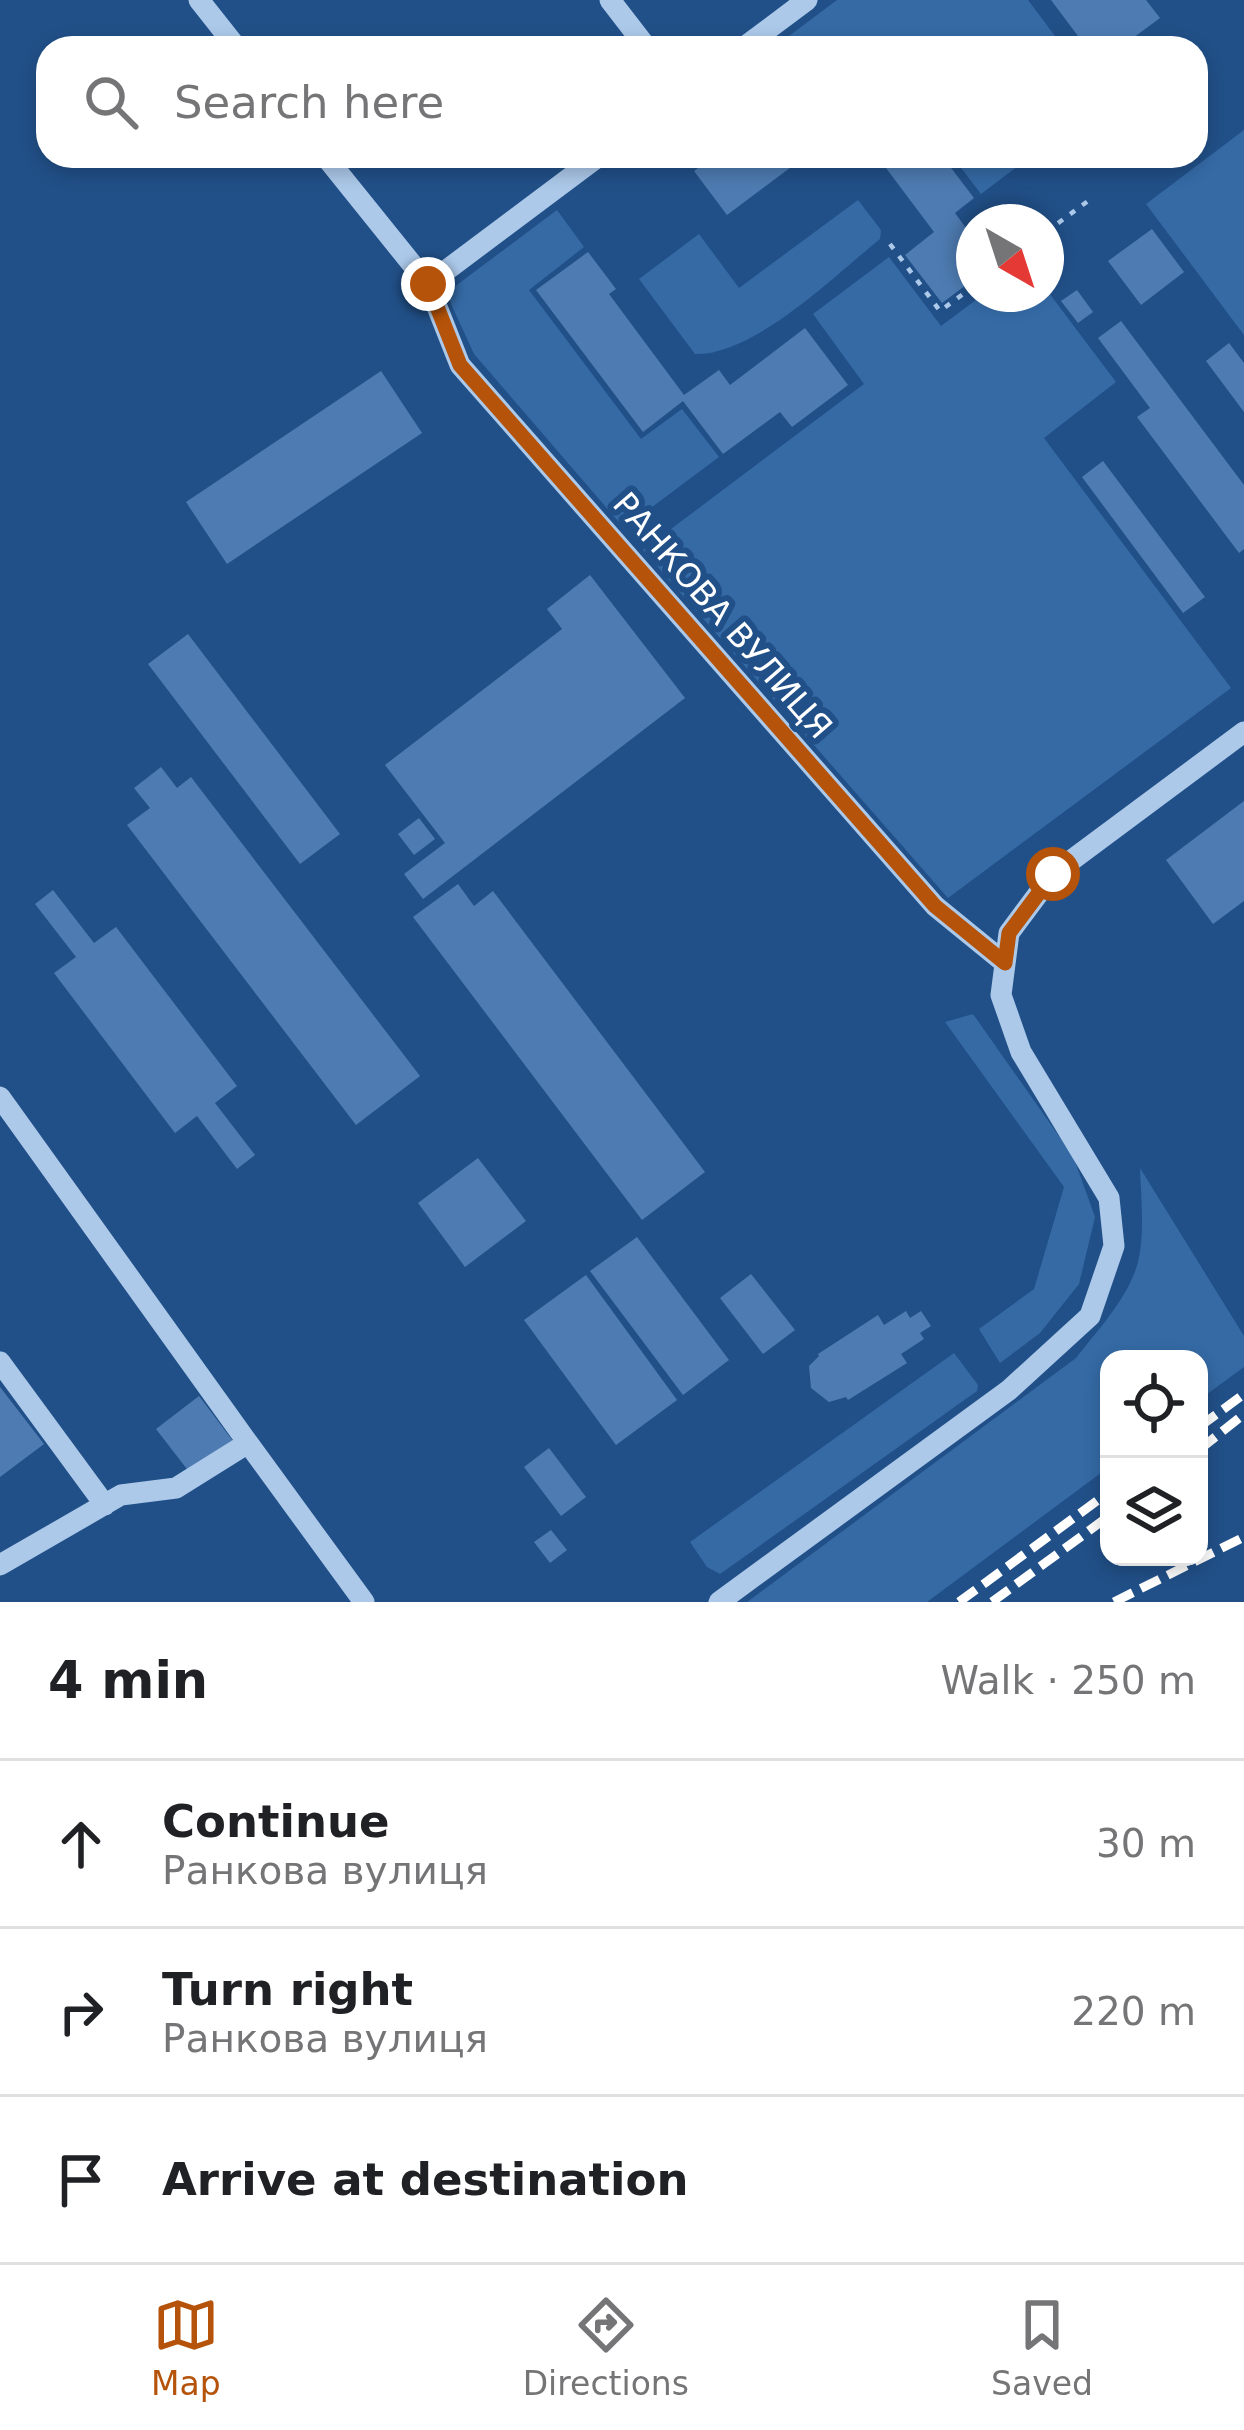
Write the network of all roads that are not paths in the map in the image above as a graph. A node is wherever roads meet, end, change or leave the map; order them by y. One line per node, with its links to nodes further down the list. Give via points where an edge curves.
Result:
1 (199, 0): 4 (street)
2 (610, 0): 5 (street)
3 (807, 0): 6 (street)
4 (228, 36)
5 (637, 36)
6 (759, 36)
7 (335, 168): 9 (street, РАНКОВА ВУЛИЦЯ)
8 (583, 168): 9 (street)
9 (428, 284): 11 (street, РАНКОВА ВУЛИЦЯ, via 460,365 935,906)
10 (1244, 732): 11 (street, via 1053,874 1009,933)
11 (1005, 963): 18 (street, via 1001,995 1021,1052 1109,1198 1114,1246 1090,1316 1009,1390)
12 (0, 1096): 14 (street)
13 (0, 1362): 15 (street)
14 (248, 1443): 15 (street, via 176,1488); 17 (street)
15 (105, 1505): 16 (street)
16 (0, 1564)
17 (364, 1602)
18 (719, 1602)

